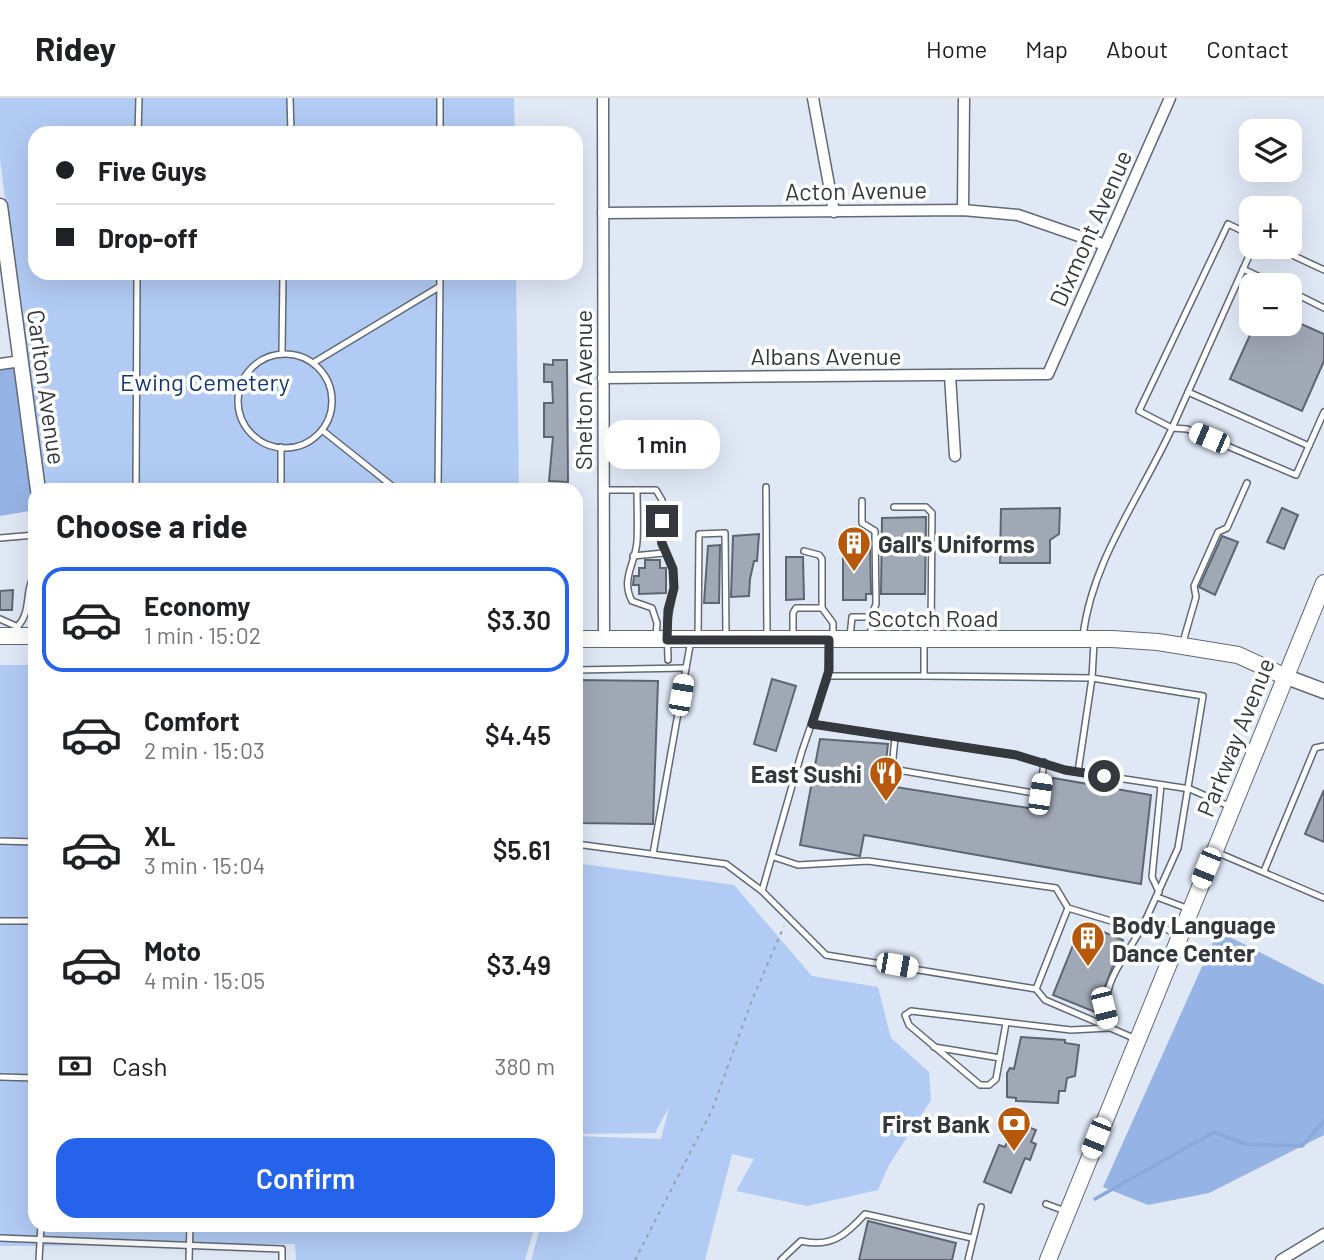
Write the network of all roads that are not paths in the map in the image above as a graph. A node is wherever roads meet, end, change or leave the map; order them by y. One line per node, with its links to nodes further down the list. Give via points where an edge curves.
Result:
1 (139, 98): 8 (lane)
2 (290, 98): 9 (lane)
3 (440, 98): 10 (lane)
4 (603, 98): 14 (street, Shelton Avenue)
5 (813, 98): 13 (street)
6 (964, 98): 12 (street)
7 (1170, 98): 16 (street, Dixmont Avenue)
8 (138, 126)
9 (291, 126)
10 (440, 126)
11 (0, 206): 29 (street, Carlton Avenue)
12 (963, 210): 13 (street, Acton Avenue); 16 (street, Acton Avenue, via 1039,220)
13 (834, 212): 14 (street, Acton Avenue)
14 (603, 213): 34 (street, Shelton Avenue)
15 (1239, 229): 37 (lane, via 1228,224 1139,411)
16 (1105, 245): 32 (street, Dixmont Avenue)
17 (1247, 259): 19 (lane)
18 (1301, 259): 20 (lane)
19 (1243, 269): 21 (lane); 35 (lane)
20 (1324, 270)
21 (1252, 273)
22 (137, 280): 43 (lane)
23 (283, 280): 28 (lane)
24 (440, 280): 25 (lane)
25 (440, 287): 30 (lane); 46 (lane)
26 (1302, 297): 27 (lane)
27 (1324, 308)
28 (282, 352): 30 (lane); 40 (lane, via 256,363 245,375 237,406 251,434)
29 (20, 361): 31 (street); 42 (street, Carlton Avenue)
30 (313, 363): 38 (lane, via 326,380 332,400)
31 (0, 364)
32 (1048, 374): 33 (street, Albans Avenue)
33 (950, 375): 34 (street, Albans Avenue); 41 (street)
34 (603, 377): 49 (street, Shelton Avenue)
35 (1188, 391): 37 (lane); 39 (lane)
36 (1324, 412): 39 (lane)
37 (1172, 428): 39 (lane, via 1187,429 1296,475); 66 (lane, via 1135,493 1087,603)
38 (322, 430): 40 (lane, via 302,444); 45 (lane)
39 (1309, 446)
40 (281, 447): 44 (lane)
41 (955, 456)
42 (37, 483)
43 (136, 483)
44 (281, 483)
45 (388, 483)
46 (439, 483)
47 (1247, 483): 77 (lane, via 1194,586 1196,597)
48 (766, 487): 71 (lane)
49 (603, 490): 50 (lane); 67 (street, Shelton Avenue)
50 (637, 490): 56 (lane, via 656,490 662,500); 57 (lane)
51 (862, 501): 61 (lane, via 862,523 875,531 876,604)
52 (894, 507): 76 (lane, via 926,507 932,513)
53 (28, 536): 54 (lane)
54 (0, 538)
55 (804, 551): 60 (lane, via 822,559)
56 (664, 553): 57 (lane); 68 (lane, via 673,569 674,588)
57 (633, 556): 68 (lane, via 628,592 632,601 652,608)
58 (1324, 583): 83 (main road, Parkway Avenue)
59 (28, 589): 63 (lane)
60 (822, 608): 72 (lane, via 796,608); 73 (lane, via 833,622)
61 (871, 617): 74 (lane, via 850,619); 75 (lane)
62 (0, 619): 63 (lane)
63 (25, 633): 64 (main road)
64 (0, 636)
65 (583, 639): 67 (main road, Scotch Road)
66 (1089, 639): 76 (main road, Scotch Road); 77 (main road, Scotch Road); 84 (lane)
67 (604, 640): 68 (main road, Scotch Road)
68 (662, 640): 69 (main road, Scotch Road); 78 (lane)
69 (695, 640): 70 (main road, Scotch Road); 70 (lane, via 699,534 725,533); 79 (lane)
70 (726, 640): 71 (main road, Scotch Road)
71 (767, 640): 72 (main road, Scotch Road)
72 (793, 640): 73 (main road, Scotch Road)
73 (831, 640): 74 (main road, Scotch Road); 81 (lane)
74 (850, 640): 75 (main road, Scotch Road)
75 (871, 640): 76 (main road, Scotch Road)
76 (928, 640): 82 (lane)
77 (1182, 645): 83 (main road, Scotch Road, via 1238,655)
78 (668, 660)
79 (686, 668): 80 (lane); 98 (lane)
80 (583, 670)
81 (828, 676): 82 (lane); 86 (lane)
82 (924, 676): 84 (lane)
83 (1284, 676): 85 (street); 93 (main road, Parkway Avenue)
84 (1092, 678): 90 (lane); 92 (lane, via 1203,696)
85 (1324, 691)
86 (812, 724): 87 (lane); 99 (lane)
87 (895, 737): 89 (lane); 89 (lane, via 892,769 1040,794)
88 (1324, 746): 100 (lane, via 1315,748)
89 (1044, 762): 90 (lane)
90 (1077, 772): 91 (lane)
91 (1161, 785): 92 (lane); 102 (lane, via 1152,877)
92 (1190, 789): 93 (lane); 102 (lane, via 1178,848)
93 (1231, 807): 97 (main road, Parkway Avenue)
94 (0, 841): 95 (lane)
95 (28, 842)
96 (583, 845): 98 (lane)
97 (1213, 850): 100 (lane); 105 (main road, Parkway Avenue)
98 (653, 854): 101 (lane, via 726,864)
99 (774, 857): 101 (lane); 104 (lane, via 798,864 868,861 1056,888)
100 (1264, 871): 103 (lane)
101 (762, 891): 111 (lane, via 826,955)
102 (1158, 894): 105 (lane); 106 (lane)
103 (1324, 898)
104 (1068, 908): 109 (lane); 111 (lane)
105 (1189, 909): 110 (main road, Parkway Avenue)
106 (1146, 919): 109 (lane); 110 (lane)
107 (0, 921): 108 (lane)
108 (28, 921)
109 (1141, 930): 113 (lane, via 1108,987 1104,1008)
110 (1178, 935): 114 (main road, Parkway Avenue)
111 (1036, 989): 113 (lane, via 1045,1000)
112 (1006, 1023): 113 (lane, via 1071,1030); 115 (lane, via 908,1012 909,1025); 116 (lane)
113 (1109, 1028): 114 (lane)
114 (1136, 1039): 121 (main road, Parkway Avenue)
115 (934, 1047): 116 (lane); 116 (lane, via 980,1085 996,1080)
116 (1000, 1058)
117 (0, 1077): 118 (lane)
118 (28, 1078)
119 (1046, 1204): 121 (lane)
120 (981, 1207): 126 (lane)
121 (1065, 1211): 135 (main road, Parkway Avenue)
122 (41, 1232): 127 (lane)
123 (190, 1232): 128 (lane)
124 (1324, 1234): 129 (street)
125 (0, 1238): 127 (lane)
126 (972, 1238): 133 (lane, via 865,1213 844,1236 831,1242 801,1241); 134 (lane)
127 (40, 1240): 128 (lane); 130 (lane)
128 (189, 1246): 131 (lane); 132 (lane, via 282,1249)
129 (1284, 1259)
130 (39, 1260)
131 (188, 1260)
132 (282, 1260)
133 (781, 1260)
134 (968, 1260)
135 (1048, 1260)

